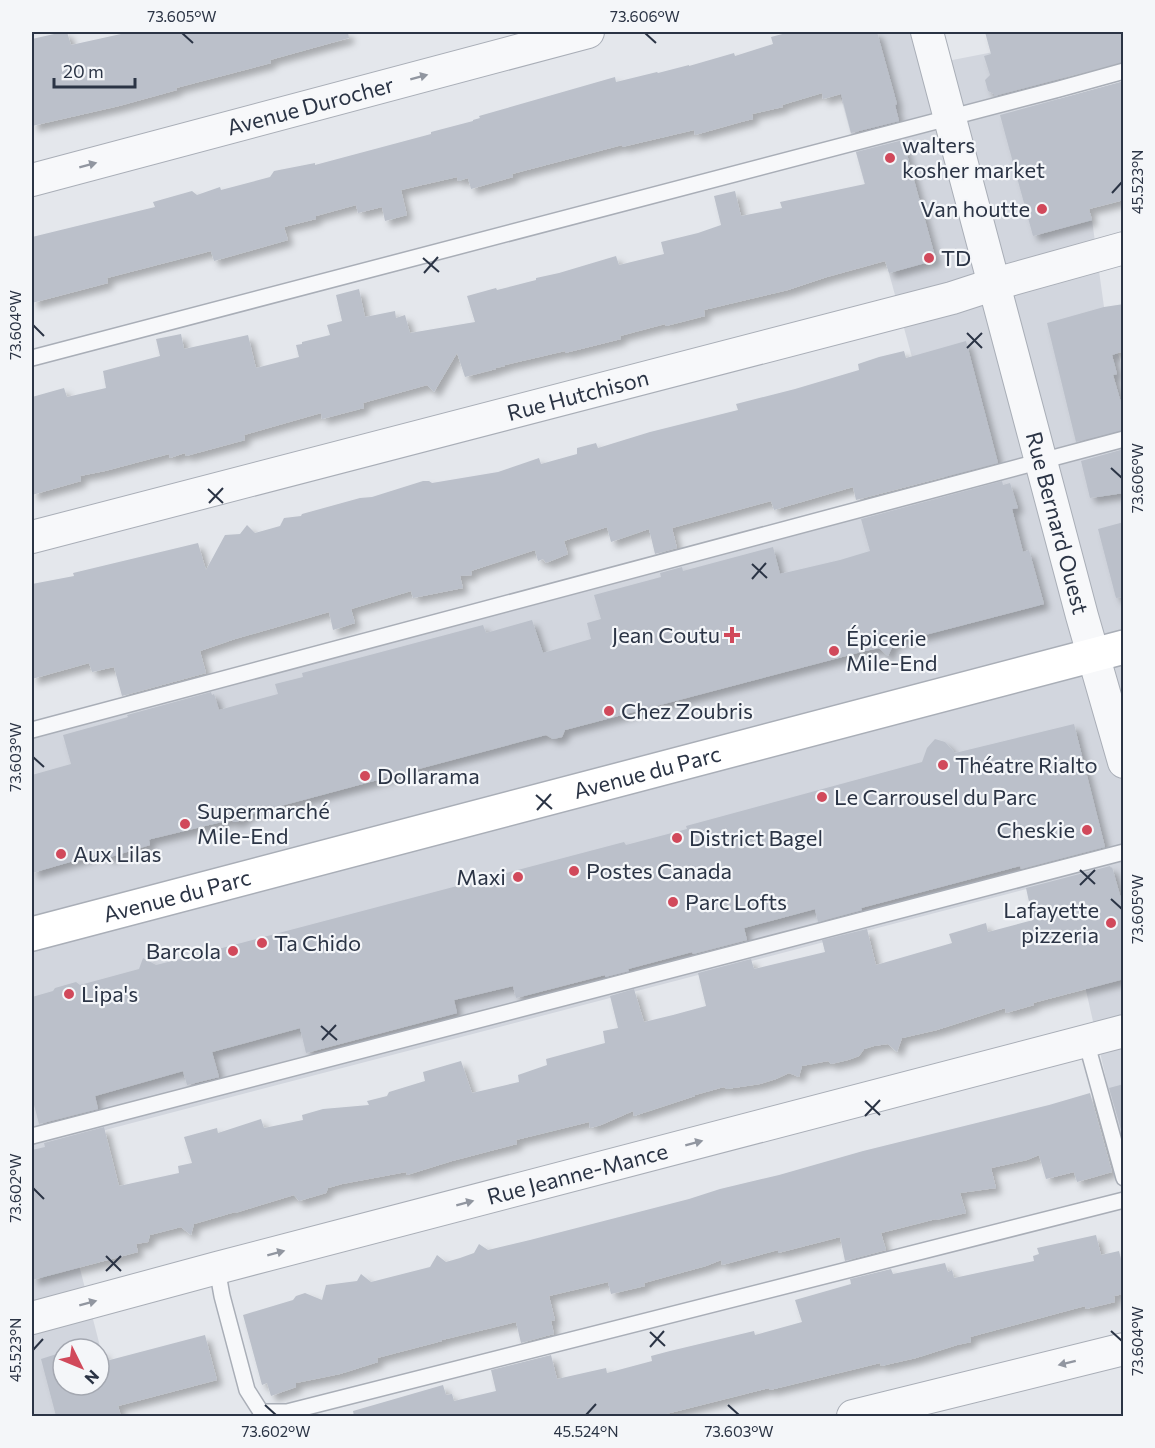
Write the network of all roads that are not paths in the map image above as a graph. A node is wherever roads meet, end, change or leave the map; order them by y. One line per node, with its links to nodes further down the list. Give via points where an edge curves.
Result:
1 (588, 32): 5 (street, Avenue Durocher, one-way to 1)
2 (927, 32): 4 (street, Rue Bernard Ouest)
3 (1124, 70): 4 (lane)
4 (950, 117): 7 (street, Rue Bernard Ouest); 8 (lane)
5 (32, 180)
6 (1124, 248): 7 (street, Rue Hutchison)
7 (995, 284): 10 (street, Rue Bernard Ouest); 11 (street, Rue Hutchison)
8 (32, 358)
9 (1124, 439): 10 (lane)
10 (1041, 460): 12 (street, Rue Bernard Ouest); 13 (lane)
11 (32, 537)
12 (1108, 651): 14 (street, Rue Bernard Ouest); 16 (main road, Avenue du Parc)
13 (32, 730)
14 (1124, 762)
15 (1124, 852): 19 (lane)
16 (32, 934)
17 (1124, 1031): 18 (street, Rue Jeanne-Mance)
18 (1086, 1041): 20 (lane); 22 (street, Rue Jeanne-Mance, one-way to 18)
19 (32, 1137)
20 (1124, 1178)
21 (1124, 1200): 22 (lane, via 287,1412 261,1412 247,1390)
22 (217, 1268): 23 (street, Rue Jeanne-Mance, one-way to 22)
23 (32, 1318)
24 (1124, 1349): 25 (street, one-way to 25)
25 (853, 1416)

